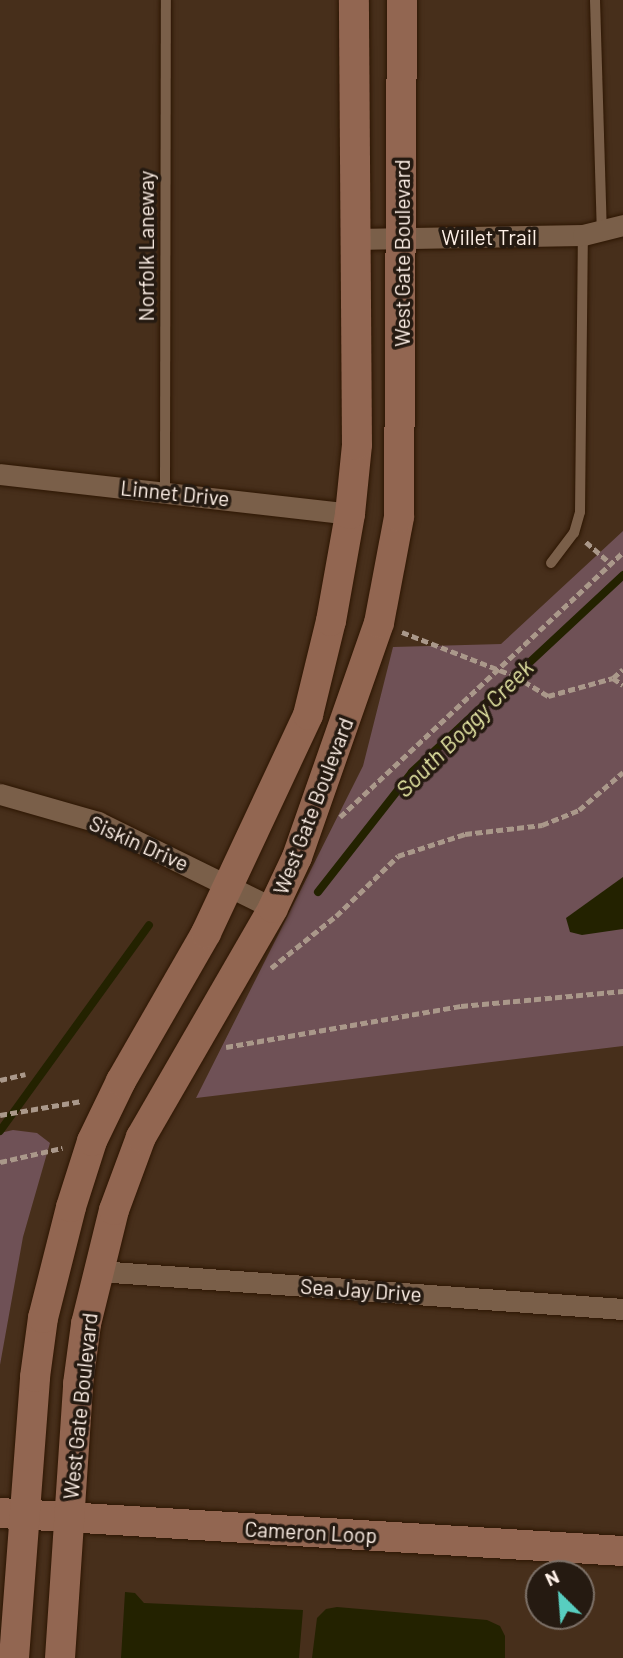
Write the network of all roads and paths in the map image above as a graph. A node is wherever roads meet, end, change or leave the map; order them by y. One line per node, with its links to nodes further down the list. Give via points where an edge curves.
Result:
1 (166, 0): 10 (lane, Norfolk Laneway)
2 (354, 0): 8 (main road, West Gate Boulevard)
3 (401, 0): 7 (main road, West Gate Boulevard)
4 (595, 0): 6 (lane)
5 (623, 225): 6 (street, Willet Trail)
6 (592, 233): 7 (street, Willet Trail); 12 (lane, via 580,512)
7 (403, 237): 8 (street, Willet Trail); 25 (main road, West Gate Boulevard, via 399,517 384,596 346,723)
8 (354, 239): 11 (main road, West Gate Boulevard, via 356,445)
9 (0, 474): 10 (street, Linnet Drive)
10 (165, 492): 11 (street, Linnet Drive)
11 (351, 514): 24 (main road, West Gate Boulevard, via 308,715)
12 (575, 533): 14 (lane); 15 (path)
13 (623, 552): 15 (path)
14 (551, 564)
15 (610, 564): 18 (path)
16 (396, 630): 18 (path)
17 (623, 668): 19 (path)
18 (498, 670): 19 (path, via 548,696); 23 (path)
19 (613, 678): 20 (path)
20 (623, 685)
21 (623, 772): 26 (path, via 579,810 541,825 466,834 398,856 336,916)
22 (0, 794): 24 (street, Siskin Drive, via 98,822)
23 (331, 826)
24 (230, 886): 25 (street, Siskin Drive); 37 (main road, West Gate Boulevard, via 92,1141 43,1318)
25 (273, 908): 35 (main road, West Gate Boulevard, via 141,1137)
26 (260, 977)
27 (623, 991): 28 (path, via 461,1006)
28 (212, 1049)
29 (25, 1074): 30 (path)
30 (0, 1080)
31 (90, 1100): 32 (path)
32 (0, 1115)
33 (69, 1146): 34 (path)
34 (0, 1162)
35 (98, 1271): 36 (street, Sea Jay Drive); 38 (main road, West Gate Boulevard, via 78,1384)
36 (623, 1309)
37 (12, 1514): 38 (main road, Cameron Loop); 40 (main road, West Gate Boulevard)
38 (68, 1517): 39 (main road, Cameron Loop); 41 (main road, West Gate Boulevard)
39 (623, 1551)
40 (14, 1658)
41 (60, 1658)

